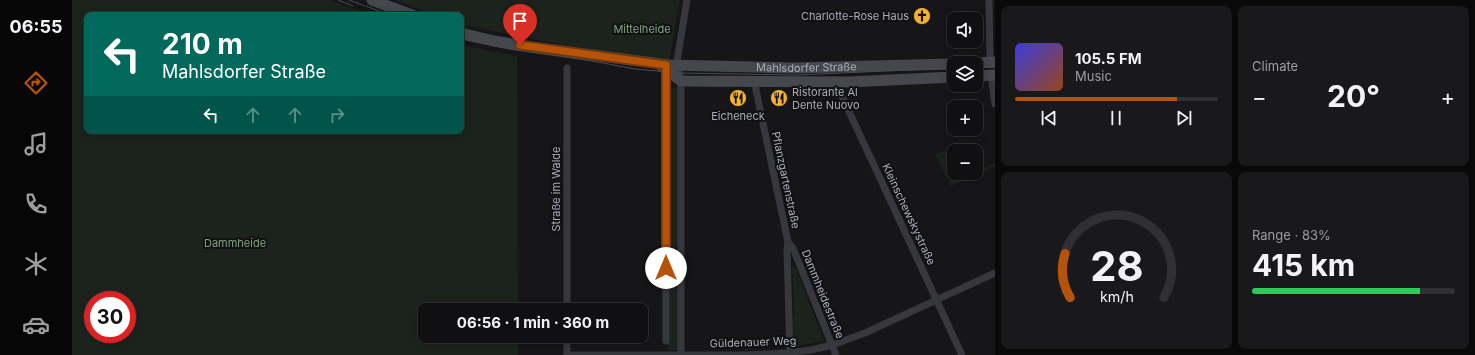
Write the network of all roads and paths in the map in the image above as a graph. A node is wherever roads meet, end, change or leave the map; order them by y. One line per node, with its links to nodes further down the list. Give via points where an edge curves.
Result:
1 (372, 0): 4 (main road)
2 (687, 0): 10 (street)
3 (989, 0): 6 (street)
4 (404, 12)
5 (464, 34): 9 (main road, Mahlsdorfer Straße, via 510,44)
6 (993, 62): 7 (main road); 12 (main road)
7 (983, 63)
8 (947, 64): 10 (main road, Mahlsdorfer Straße, via 792,68)
9 (664, 66): 10 (main road, Mahlsdorfer Straße); 15 (main road, Mahlsdorfer Straße); 23 (street)
10 (678, 66): 15 (street)
11 (568, 68): 22 (street, Straße im Walde)
12 (993, 75): 13 (main road); 18 (street)
13 (983, 76)
14 (947, 77): 17 (main road, Mahlsdorfer Straße)
15 (681, 81): 16 (main road, Mahlsdorfer Straße); 28 (street)
16 (755, 82): 17 (main road, Mahlsdorfer Straße); 19 (street, Pflanzgartenstraße)
17 (839, 82): 21 (street, Kleinschewskystraße, via 840,92)
18 (995, 104)
19 (788, 242): 25 (street, Dammheidestraße, via 793,248); 26 (street, Pflanzgartenstraße, via 786,250)
20 (995, 273): 21 (street, Güldenauer Weg)
21 (937, 300): 25 (street, Güldenauer Weg); 30 (street, Kleinschewskystraße)
22 (567, 303)
23 (666, 341)
24 (567, 343): 27 (street)
25 (832, 345): 26 (street, Güldenauer Weg); 29 (street, Dammheidestraße)
26 (790, 354): 28 (street, Güldenauer Weg)
27 (567, 355): 28 (street, Güldenauer Weg)
28 (681, 355)
29 (836, 355)
30 (962, 355)

